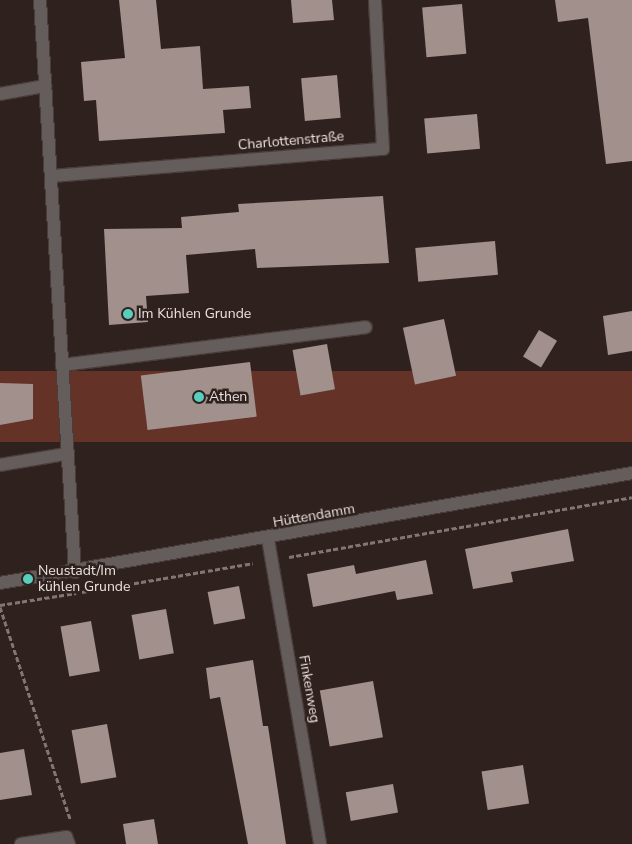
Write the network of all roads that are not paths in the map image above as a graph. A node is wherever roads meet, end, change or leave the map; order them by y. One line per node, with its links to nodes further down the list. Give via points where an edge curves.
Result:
1 (40, 0): 3 (street)
2 (375, 0): 5 (street, Charlottenstraße, via 383,148)
3 (45, 86): 4 (street); 5 (street)
4 (0, 94)
5 (52, 176): 7 (street)
6 (366, 327): 7 (street)
7 (62, 365): 8 (street)
8 (66, 454): 9 (street); 12 (street)
9 (0, 465)
10 (632, 473): 11 (street, Hüttendamm)
11 (268, 540): 12 (street, Hüttendamm); 16 (street, Finkenweg)
12 (75, 572): 13 (street, Hüttendamm)
13 (0, 584)
14 (67, 840): 15 (street)
15 (21, 844)
16 (320, 844)

